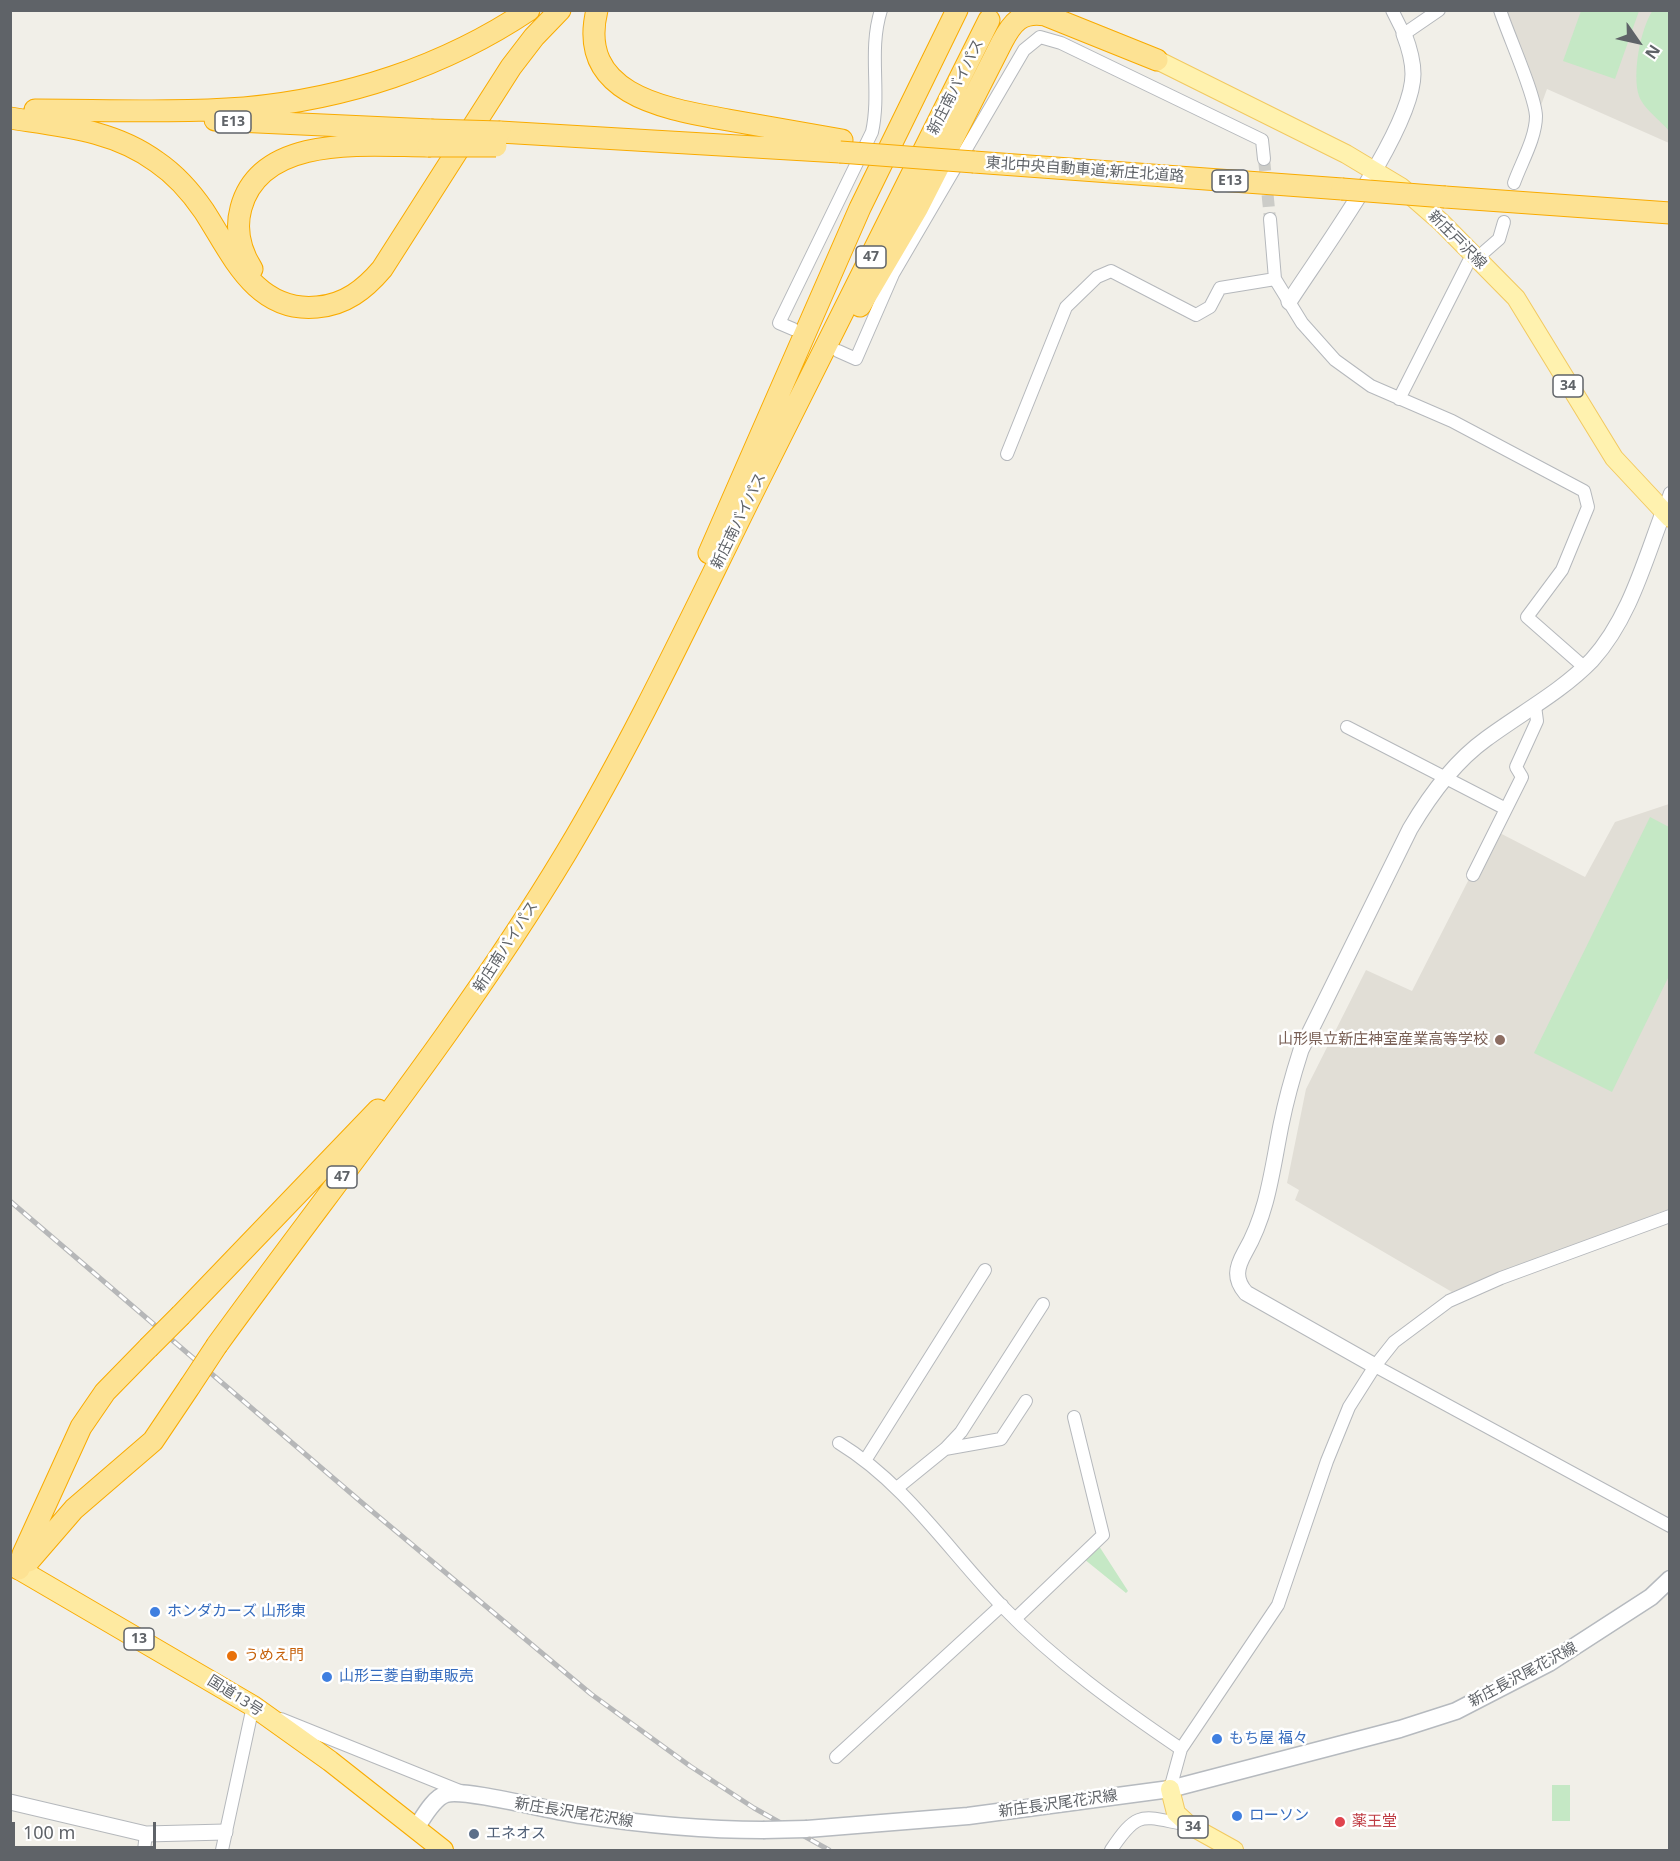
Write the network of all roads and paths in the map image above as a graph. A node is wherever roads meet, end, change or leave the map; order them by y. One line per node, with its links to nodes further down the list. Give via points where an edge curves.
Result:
1 (528, 10): 17 (highway, via 460,50 412,70 301,100 213,109)
2 (549, 10): 19 (highway, via 495,74 389,245 358,281 334,295 303,299 272,288 253,271 240,246 238,216 246,192 275,164 316,149)
3 (560, 10): 18 (highway, via 511,67 382,269 361,290 324,307 295,307 257,288 236,265 194,198 146,154 96,133)
4 (597, 10): 20 (highway, via 594,33 603,65 616,82 636,97)
5 (881, 10): 30 (street, via 873,43 876,98 872,132 779,323)
6 (954, 10): 37 (highway, via 860,208)
7 (1009, 10): 15 (highway)
8 (1044, 10): 12 (highway)
9 (1392, 10): 14 (street)
10 (1439, 10): 14 (street)
11 (1500, 10): 23 (street, via 1536,117)
12 (1072, 16): 15 (highway, via 1025,15 1014,23); 16 (highway, 34)
13 (989, 20): 37 (highway, 新庄南バイパス / 47)
14 (1404, 34): 22 (street, via 1413,74 1410,96 1403,118)
15 (1002, 42): 37 (highway, via 917,209 823,370 731,554)
16 (1157, 60): 22 (main road, 新庄戸沢線 / 34)
17 (35, 110): 18 (highway, E13); 19 (highway, E13)
18 (11, 113)
19 (430, 138): 20 (highway, 東北中央自動車道;新庄北道路 / E13, bridge)
20 (841, 146): 24 (highway, 東北中央自動車道;新庄北道路 / E13, bridge, via 1117,172)
21 (1264, 159): 31 (street, via 1262,140 1061,43 1040,37 1024,50 932,205 893,274 856,359)
22 (1373, 170): 27 (main road, 新庄戸沢線 / 34, via 1442,222); 29 (street)
23 (1514, 183)
24 (1670, 213)
25 (1270, 219): 28 (street)
26 (1504, 222): 27 (street, via 1499,239)
27 (1474, 257): 32 (street); 35 (main road, 新庄戸沢線 / 34, via 1516,298 1614,458)
28 (1275, 279): 29 (street); 33 (street, via 1227,284 1220,288 1209,307 1196,315 1111,271 1097,277 1066,307)
29 (1289, 302): 32 (street, via 1335,360 1371,386)
30 (793, 329)
31 (838, 351)
32 (1399, 399): 36 (street, via 1452,421 1584,491 1588,507 1562,570 1527,617)
33 (1007, 454)
34 (1670, 493): 35 (street)
35 (1666, 516): 36 (street, via 1619,623)
36 (1584, 667): 38 (street)
37 (647, 704): 43 (highway, 新庄南バイパス / 47, via 560,854)
38 (1534, 706): 40 (street, via 1459,761); 41 (street, via 1537,721 1516,767 1522,777)
39 (1347, 727): 40 (street)
40 (1447, 778): 41 (street); 47 (street, via 1429,796 1410,829 1301,1050 1290,1085 1268,1198 1236,1276 1246,1293)
41 (1506, 809): 42 (street)
42 (1473, 875)
43 (463, 1008): 55 (highway, 47, bridge, via 217,1344 153,1441 74,1509); 55 (highway, 47, bridge, via 382,1106 105,1392 81,1427)
44 (1670, 1216): 47 (street, via 1449,1301 1394,1342)
45 (985, 1270): 52 (street)
46 (1043, 1304): 51 (street, via 961,1432)
47 (1375, 1366): 54 (street); 60 (street, via 1349,1407 1327,1461 1278,1605)
48 (1026, 1401): 51 (street, via 1001,1440)
49 (1074, 1417): 58 (street, via 1103,1535)
50 (839, 1443): 52 (street)
51 (945, 1449): 53 (street)
52 (866, 1459): 53 (street)
53 (897, 1488): 57 (street)
54 (1670, 1526)
55 (13, 1573): 59 (highway, 国道13号 / 13)
56 (1670, 1579): 62 (main road, 新庄長沢尾花沢線, via 1650,1597 1549,1663 1456,1711)
57 (1002, 1605): 58 (street); 61 (street)
58 (1016, 1619): 60 (street, via 1120,1707)
59 (256, 1708): 63 (street); 66 (highway, 国道13号 / 13); 67 (street)
60 (1181, 1749): 62 (street)
61 (836, 1757)
62 (1170, 1789): 63 (main road, 新庄長沢尾花沢線, bridge, via 1010,1811 763,1830 638,1823); 65 (main road, 34, via 1176,1812)
63 (465, 1793): 66 (main road, 新庄長沢尾花沢線, via 445,1794)
64 (11, 1805): 68 (street)
65 (1189, 1825): 72 (street, via 1136,1819); 73 (main road, 34)
66 (416, 1828): 71 (highway, 国道13号 / 13)
67 (225, 1832): 68 (street); 70 (street)
68 (146, 1834): 69 (street)
69 (144, 1851)
70 (222, 1851)
71 (443, 1851)
72 (1111, 1851)
73 (1233, 1851)

